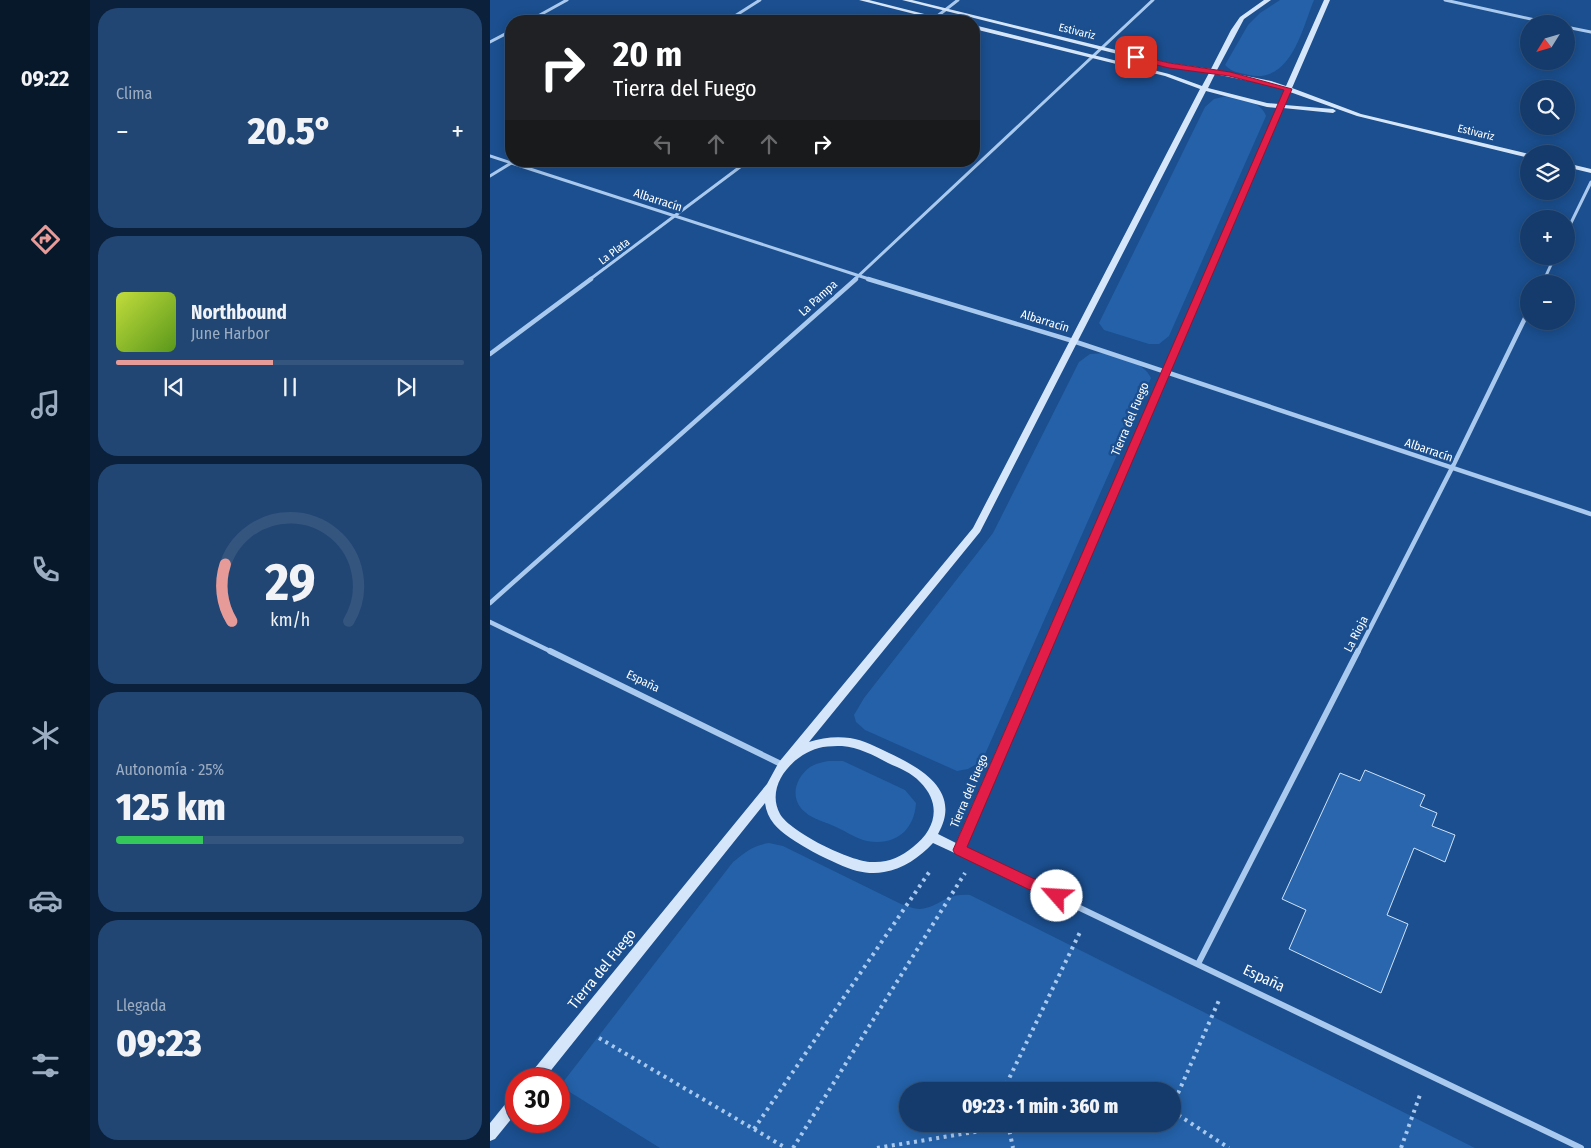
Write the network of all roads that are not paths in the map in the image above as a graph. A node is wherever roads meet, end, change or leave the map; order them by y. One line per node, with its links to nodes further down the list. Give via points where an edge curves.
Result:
1 (567, 0): 11 (street)
2 (760, 0): 12 (street)
3 (862, 0): 13 (main road)
4 (905, 0): 10 (main road, Estivariz)
5 (958, 0): 10 (street)
6 (1153, 0): 23 (street, La Pampa)
7 (1268, 0): 25 (main road, via 1242,18)
8 (1327, 0): 27 (main road, Tierra del Fuego)
9 (1445, 0): 16 (street)
10 (946, 10): 14 (street); 15 (main road, Estivariz)
11 (540, 15)
12 (737, 15)
13 (915, 15)
14 (940, 15)
15 (966, 15)
16 (1520, 17)
17 (980, 18): 23 (main road, Estivariz)
18 (980, 28): 24 (main road, Estivariz)
19 (1575, 29): 20 (street)
20 (1591, 32)
21 (505, 34): 22 (street)
22 (490, 42)
23 (1103, 49): 24 (street, La Pampa); 25 (main road, Estivariz)
24 (1094, 57): 26 (main road, Estivariz, via 1186,80); 33 (street, La Pampa)
25 (1212, 72): 26 (main road); 27 (main road, Estivariz)
26 (1203, 88): 28 (main road, Estivariz); 46 (main road)
27 (1289, 89): 28 (main road, Tierra del Fuego); 29 (main road, Estivariz)
28 (1281, 107): 29 (main road, Estivariz); 48 (main road, Tierra del Fuego)
29 (1359, 115): 30 (main road, Estivariz)
30 (1520, 154)
31 (490, 156): 32 (street, Albarracín)
32 (505, 160)
33 (980, 163)
34 (505, 166): 40 (street)
35 (527, 167): 43 (street, Albarracín)
36 (740, 167): 43 (street, La Plata)
37 (976, 167): 44 (street, La Pampa)
38 (1575, 167): 39 (main road)
39 (1591, 171)
40 (490, 176)
41 (1591, 182): 42 (street)
42 (1575, 215)
43 (676, 216): 44 (street, Albarracín); 47 (street, La Plata)
44 (859, 276): 46 (street, Albarracín); 51 (street, La Pampa)
45 (1520, 328): 49 (street, La Rioja)
46 (1073, 341): 48 (street, Albarracín); 53 (main road, via 977,530)
47 (490, 354)
48 (1167, 372): 49 (street, Albarracín); 56 (main road, Tierra del Fuego)
49 (1452, 468): 50 (street, Albarracín); 57 (street, La Rioja)
50 (1591, 514)
51 (490, 603)
52 (490, 622): 53 (street, España)
53 (786, 762): 54 (main road, via 777,772); 55 (main road, via 805,748 823,742 842,742 856,744 909,768 935,791 940,808 938,825)
54 (771, 787): 55 (main road, via 770,804 776,819 787,831 855,865 875,868 896,864 915,855); 58 (main road, Tierra del Fuego)
55 (932, 837): 56 (main road, España)
56 (960, 850): 57 (street, España)
57 (1198, 964): 61 (street, España)
58 (544, 1068)
59 (505, 1116): 60 (main road)
60 (490, 1134)
61 (1581, 1148)

